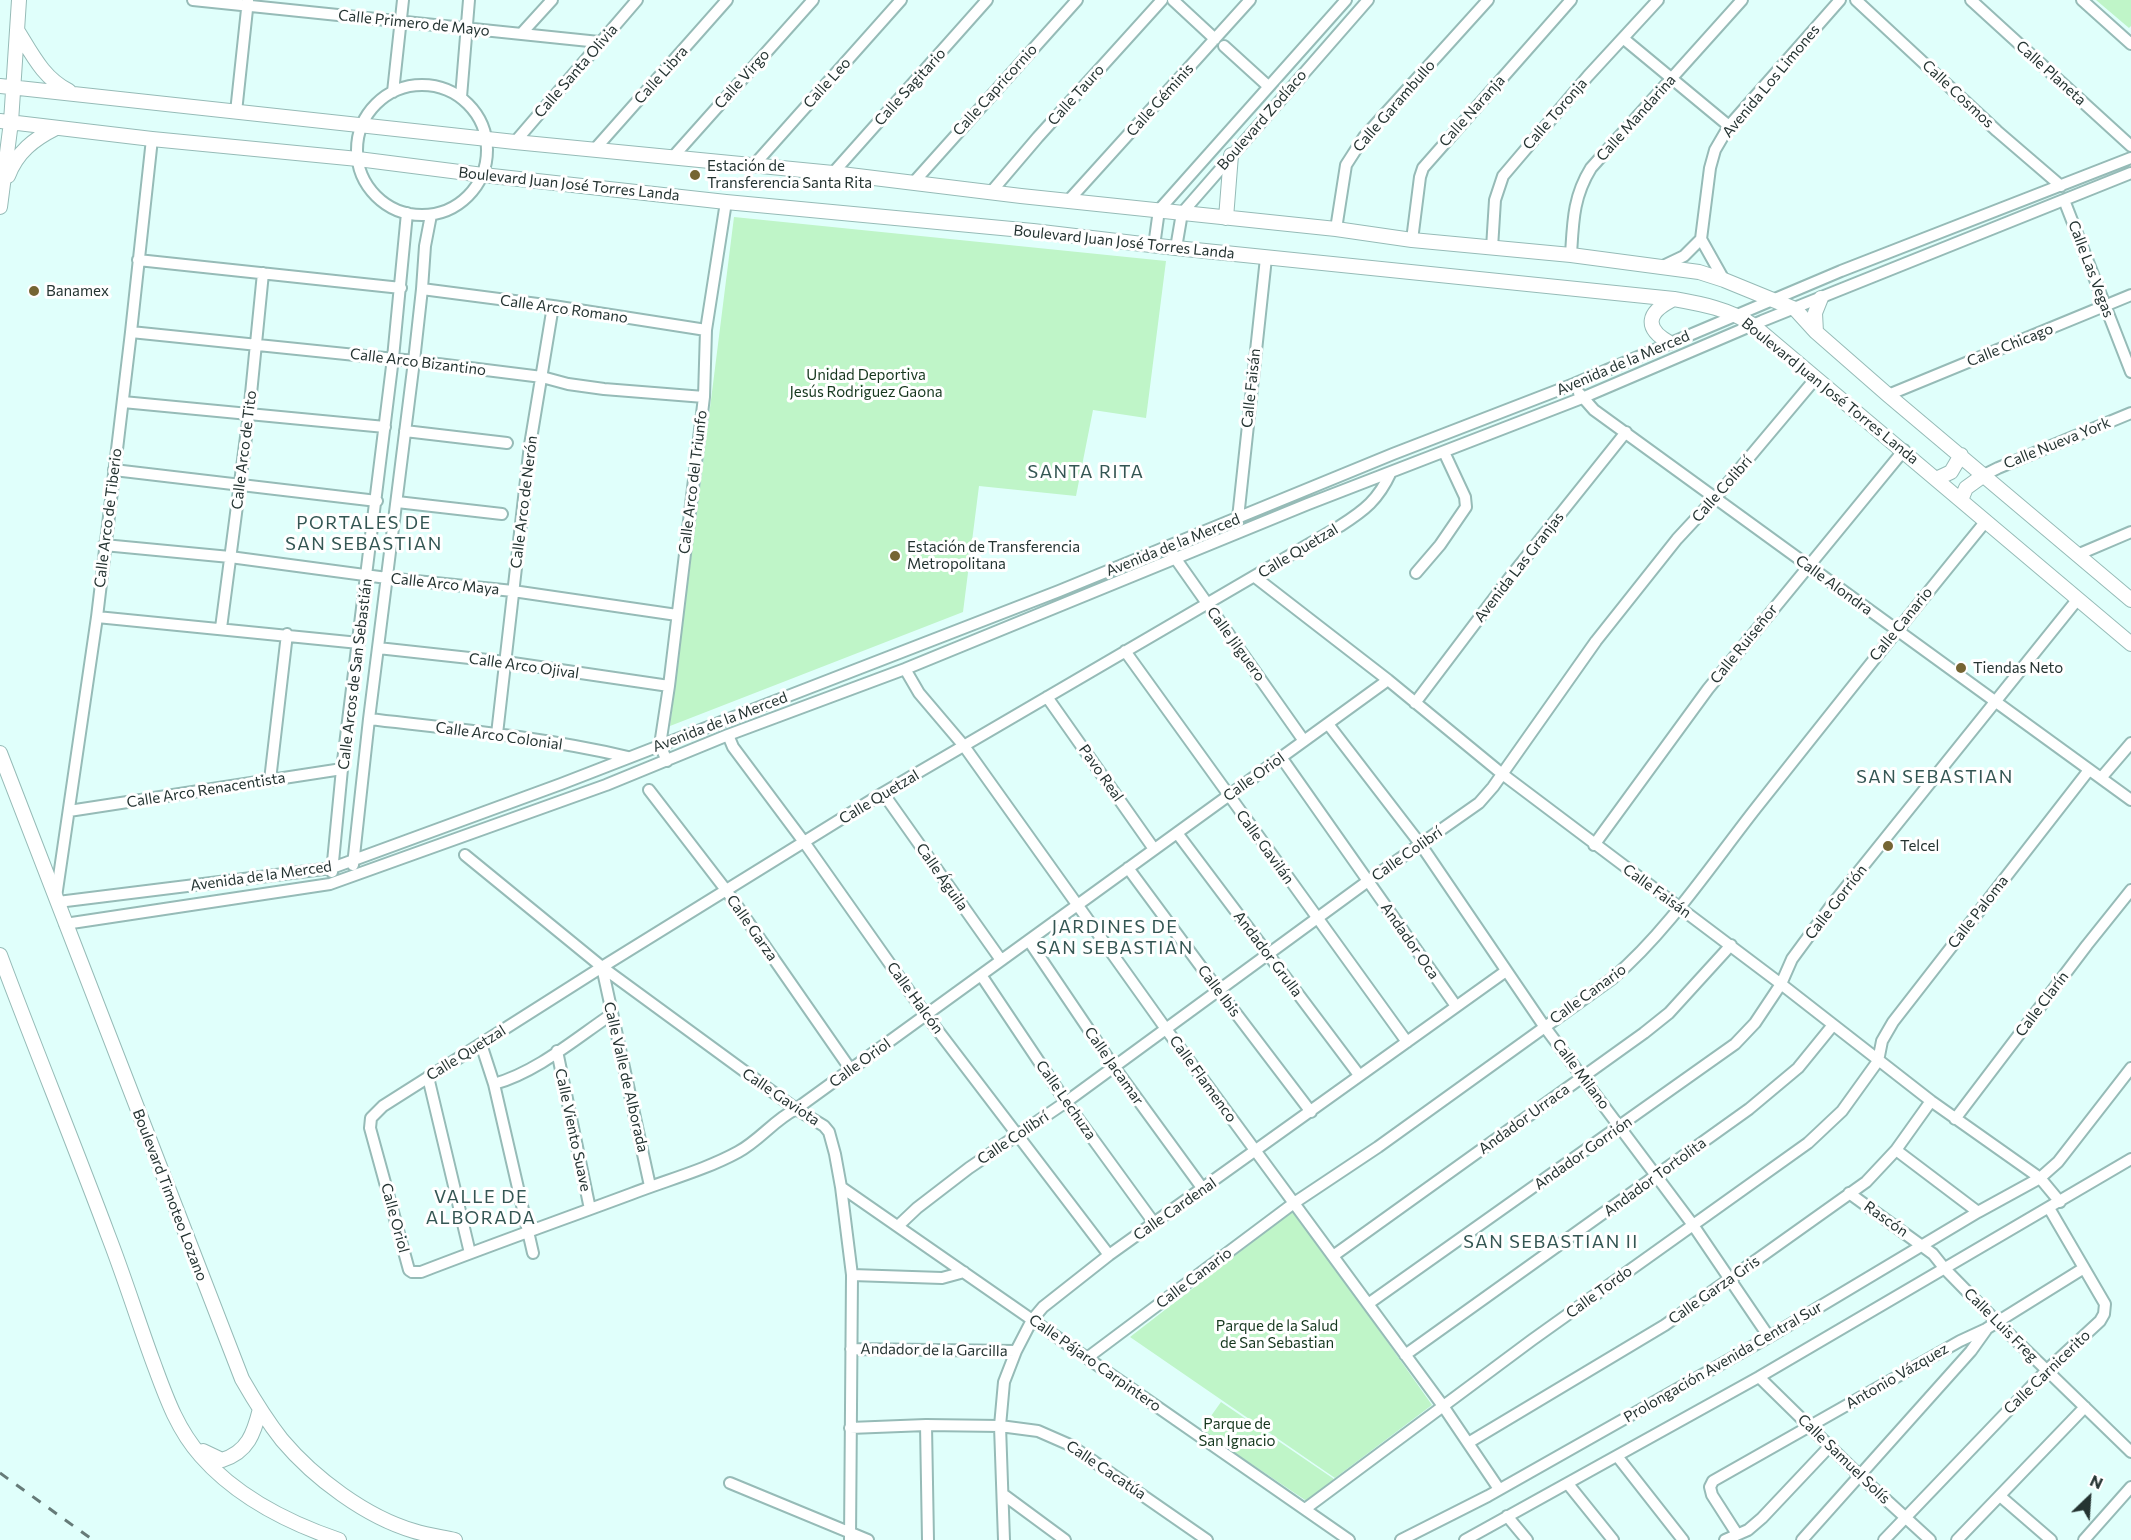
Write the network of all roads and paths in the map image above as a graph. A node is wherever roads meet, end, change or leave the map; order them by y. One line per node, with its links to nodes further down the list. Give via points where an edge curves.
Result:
1 (19, 0): 28 (main road)
2 (193, 0): 24 (street, Calle Primero de Mayo)
3 (403, 0): 26 (street)
4 (469, 0): 27 (street)
5 (552, 0): 29 (street)
6 (637, 0): 31 (street, Calle Santa Olivia)
7 (727, 0): 49 (street, Calle Libra)
8 (813, 0): 51 (street, Calle Virgo)
9 (901, 0): 54 (street, Calle Leo)
10 (1077, 0): 58 (street, Calle Capricornio)
11 (1162, 0): 61 (street, Calle Tauro)
12 (1173, 0): 32 (street)
13 (1250, 0): 32 (street, Calle Géminis)
14 (1346, 0): 36 (street, Boulevard Zodíaco)
15 (1368, 0): 50 (street, Boulevard Zodíaco)
16 (1488, 0): 71 (street, Calle Garambullo, via 1352,153 1344,174)
17 (1571, 0): 73 (street, Calle Naranja, via 1423,168)
18 (1659, 0): 30 (street, Calle Toronja)
19 (1742, 0): 34 (street, Calle Mandarina)
20 (1840, 0): 43 (street, Avenida Los Limones)
21 (1857, 0): 59 (street, Calle Cosmos)
22 (1971, 0): 48 (street, Calle Planeta)
23 (2082, 0): 33 (street)
24 (248, 2): 26 (street, Calle Primero de Mayo); 40 (street)
25 (982, 2): 55 (street, Calle Sagitario)
26 (401, 22): 27 (street, Calle Primero de Mayo); 37 (street)
27 (465, 29): 29 (street, Calle Primero de Mayo); 39 (street)
28 (18, 30): 35 (main road); 38 (main road, via 45,74)
29 (520, 34): 31 (street, Calle Primero de Mayo)
30 (1624, 39): 34 (street); 76 (street, Calle Toronja, via 1503,177 1494,200)
31 (599, 42): 47 (street, Calle Santa Olivia)
32 (1220, 42): 36 (street); 62 (street, Calle Géminis)
33 (2131, 44)
34 (1671, 80): 43 (street); 77 (street, Calle Mandarina, via 1581,184 1573,211)
35 (6, 86): 38 (main road, Boulevard Juan José Torres Landa); 41 (main road)
36 (1268, 86): 66 (street, Boulevard Zodíaco)
37 (393, 92): 39 (street, via 428,85); 42 (street, via 374,106)
38 (80, 96): 40 (main road, Boulevard Juan José Torres Landa)
39 (461, 98): 46 (street, via 478,116)
40 (236, 112): 42 (main road, Boulevard Juan José Torres Landa)
41 (5, 121): 44 (main road, Boulevard Juan José Torres Landa); 60 (main road)
42 (362, 126): 46 (main road, Boulevard Juan José Torres Landa); 53 (street, via 357,142)
43 (1729, 126): 72 (street, Avenida Los Limones, via 1710,168)
44 (57, 128): 45 (main road, Boulevard Juan José Torres Landa); 60 (main road, via 41,135 19,154)
45 (152, 139): 53 (main road, Boulevard Juan José Torres Landa); 79 (street, Calle Arco de Tiberio)
46 (487, 139): 47 (main road, Boulevard Juan José Torres Landa); 57 (street)
47 (515, 142): 49 (main road, Boulevard Juan José Torres Landa)
48 (2131, 146)
49 (595, 149): 51 (main road, Boulevard Juan José Torres Landa)
50 (1231, 155): 68 (street, Boulevard Zodíaco); 70 (main road)
51 (672, 158): 54 (main road, Boulevard Juan José Torres Landa)
52 (2131, 158): 59 (street, Avenida de la Merced)
53 (358, 159): 57 (main road, Boulevard Juan José Torres Landa); 67 (street, via 369,188 386,203)
54 (754, 165): 55 (main road, Boulevard Juan José Torres Landa)
55 (833, 173): 58 (main road, Boulevard Juan José Torres Landa)
56 (2131, 173): 63 (street, Avenida de la Merced)
57 (483, 175): 64 (main road, Boulevard Juan José Torres Landa); 69 (street, via 462,202)
58 (914, 182): 61 (main road, Boulevard Juan José Torres Landa)
59 (2061, 186): 88 (street, Avenida de la Merced)
60 (2, 189): 65 (main road)
61 (992, 191): 62 (main road, Boulevard Juan José Torres Landa)
62 (1070, 200): 66 (main road, Boulevard Juan José Torres Landa)
63 (2064, 200): 86 (street, Avenida de la Merced); 90 (street, Calle Las Vegas)
64 (726, 202): 74 (main road, Boulevard Juan José Torres Landa); 94 (street, Calle Arco del Triunfo)
65 (0, 207)
66 (1160, 210): 68 (main road, Boulevard Juan José Torres Landa); 74 (street)
67 (407, 213): 69 (street); 83 (street, Calle Arcos de San Sebastián)
68 (1182, 213): 70 (main road, Boulevard Juan José Torres Landa); 75 (street)
69 (430, 215): 84 (street, Calle Arcos de San Sebastián)
70 (1226, 218): 71 (main road, Boulevard Juan José Torres Landa)
71 (1336, 229): 73 (main road, Boulevard Juan José Torres Landa)
72 (1701, 239): 80 (street, via 1684,256); 82 (street)
73 (1412, 240): 76 (main road, Boulevard Juan José Torres Landa)
74 (1154, 246): 75 (main road, Boulevard Juan José Torres Landa)
75 (1176, 248): 78 (main road, Boulevard Juan José Torres Landa)
76 (1492, 248): 77 (main road, Boulevard Juan José Torres Landa)
77 (1571, 255): 80 (main road, Boulevard Juan José Torres Landa)
78 (1266, 258): 87 (main road, Boulevard Juan José Torres Landa); 128 (street, Calle Faisán)
79 (138, 260): 81 (street); 95 (street, Calle Arco de Tiberio)
80 (1660, 267): 82 (main road, Boulevard Juan José Torres Landa)
81 (263, 273): 83 (street); 98 (street, Calle Arco de Tito)
82 (1724, 280): 88 (main road, Boulevard Juan José Torres Landa)
83 (401, 288): 99 (street, Calle Arcos de San Sebastián)
84 (422, 289): 89 (street, Calle Arco Romano); 100 (street, Calle Arcos de San Sebastián)
85 (2131, 294): 90 (street, Calle Chicago)
86 (1821, 298): 91 (street, Avenida de la Merced); 96 (main road, via 1815,313)
87 (1674, 299): 92 (main road, Boulevard Juan José Torres Landa); 97 (main road, via 1656,311 1651,324 1654,332)
88 (1773, 300): 91 (main road, Boulevard Juan José Torres Landa); 92 (street, Avenida de la Merced)
89 (553, 306): 94 (street, Calle Arco Romano); 102 (street, Calle Arco de Nerón)
90 (2104, 306): 101 (street, Calle Las Vegas); 105 (street, Calle Chicago)
91 (1795, 309): 93 (street, Avenida de la Merced); 96 (main road, Boulevard Juan José Torres Landa)
92 (1738, 315): 93 (main road, Boulevard Juan José Torres Landa); 97 (street, Avenida de la Merced)
93 (1754, 325): 103 (main road, Boulevard Juan José Torres Landa); 107 (street, Avenida de la Merced)
94 (706, 330): 106 (street, Calle Arco del Triunfo)
95 (131, 332): 98 (street, Calle Arco Bizantino); 108 (street, Calle Arco de Tiberio)
96 (1816, 332): 105 (main road, Boulevard Juan José Torres Landa)
97 (1670, 343): 104 (street, Avenida de la Merced)
98 (257, 345): 99 (street, Calle Arco Bizantino); 110 (street, Calle Arco de Tito)
99 (393, 358): 100 (street, Calle Arco Bizantino); 111 (street, Calle Arcos de San Sebastián)
100 (414, 361): 102 (street, Calle Arco Bizantino); 112 (street, Calle Arcos de San Sebastián)
101 (2131, 372)
102 (542, 377): 106 (street, Calle Arco Bizantino, via 604,389); 141 (street, Calle Arco de Nerón)
103 (1816, 378): 115 (main road, Boulevard Juan José Torres Landa); 123 (street, Calle Colibrí)
104 (1574, 384): 107 (street, Calle Alondra); 128 (street, Avenida de la Merced)
105 (1888, 394): 117 (main road, Boulevard Juan José Torres Landa)
106 (704, 397): 145 (street, Calle Arco del Triunfo)
107 (1582, 398): 113 (street, Calle Alondra); 116 (street, Avenida de la Merced)
108 (123, 402): 110 (street); 118 (street, Calle Arco de Tiberio)
109 (2131, 413): 120 (street, Calle Nueva York)
110 (249, 414): 111 (street); 122 (street, Calle Arco de Tito)
111 (385, 427): 125 (street, Calle Arcos de San Sebastián)
112 (405, 431): 114 (street); 126 (street, Calle Arcos de San Sebastián)
113 (1626, 432): 123 (street, Calle Alondra); 160 (street, Avenida Las Granjas)
114 (507, 443)
115 (1904, 450): 121 (main road, Boulevard Juan José Torres Landa); 136 (street, Calle Ruiseñor)
116 (1444, 452): 119 (street, Avenida de la Merced); 137 (street, via 1466,507)
117 (1961, 456): 120 (main road, Boulevard Juan José Torres Landa); 121 (main road, via 1951,472)
118 (114, 470): 122 (street); 131 (street, Calle Arco de Tiberio)
119 (1391, 472): 135 (street, Avenida de la Merced); 139 (street, Calle Quetzal, via 1369,506)
120 (1983, 475): 124 (main road, via 1966,488); 133 (main road, Boulevard Juan José Torres Landa)
121 (1936, 479): 124 (main road, Boulevard Juan José Torres Landa)
122 (240, 483): 125 (street); 134 (street, Calle Arco de Tito)
123 (1716, 497): 136 (street, Calle Alondra); 175 (street, Calle Colibrí, via 1677,539 1596,641)
124 (1961, 500): 129 (main road, Boulevard Juan José Torres Landa)
125 (377, 501): 138 (street, Calle Arcos de San Sebastián)
126 (397, 502): 127 (street); 140 (street, Calle Arcos de San Sebastián)
127 (502, 514)
128 (1238, 518): 132 (street, Avenida de la Merced)
129 (1986, 521): 142 (main road, Boulevard Juan José Torres Landa); 148 (street, Calle Canario)
130 (2131, 532): 133 (street)
131 (104, 545): 134 (street, Calle Arco Maya); 146 (street, Calle Arco de Tiberio)
132 (1168, 547): 135 (street, Calle Jilguero); 167 (street, Avenida de la Merced)
133 (2077, 555): 143 (main road, Boulevard Juan José Torres Landa)
134 (230, 557): 138 (street, Calle Arco Maya); 147 (street, Calle Arco de Tito)
135 (1176, 560): 144 (street, Calle Jilguero); 155 (street, Avenida de la Merced)
136 (1809, 566): 148 (street, Calle Alondra); 185 (street, Calle Ruiseñor, via 1708,689)
137 (1416, 573)
138 (367, 575): 140 (street, Calle Arco Maya); 150 (street, Calle Arcos de San Sebastián)
139 (1255, 577): 144 (street, Calle Quetzal); 156 (street, Calle Faisán)
140 (387, 578): 141 (street, Calle Arco Maya); 152 (street, Calle Arcos de San Sebastián)
141 (513, 591): 145 (street, Calle Arco Maya); 154 (street, Calle Arco de Nerón)
142 (2077, 600): 151 (main road, Boulevard Juan José Torres Landa); 159 (street, Calle Gorrión)
143 (2131, 600)
144 (1206, 604): 153 (street, Calle Quetzal); 165 (street, Calle Jilguero)
145 (677, 615): 157 (street, Calle Arco del Triunfo)
146 (97, 617): 147 (street); 182 (street, Calle Arco de Tiberio)
147 (221, 628): 149 (street)
148 (1896, 630): 159 (street, Calle Alondra); 199 (street, Calle Canario)
149 (287, 634): 150 (street); 177 (street)
150 (359, 642): 173 (street, Calle Arcos de San Sebastián)
151 (2131, 644)
152 (378, 648): 154 (street, Calle Arco Ojival); 161 (street, Calle Arcos de San Sebastián)
153 (1125, 651): 158 (street, Calle Quetzal); 180 (street, Calle Gavilán)
154 (506, 662): 157 (street, Calle Arco Ojival); 163 (street, Calle Arco de Nerón)
155 (905, 669): 164 (street, Avenida de la Merced); 168 (street, Calle Flamenco, via 919,693)
156 (1388, 680): 160 (street, Calle Faisán); 162 (street, Calle Oriol)
157 (669, 686): 167 (street, Calle Arco del Triunfo)
158 (1047, 697): 168 (street, Calle Quetzal); 187 (street, Pavo Real)
159 (1995, 701): 174 (street, Calle Alondra); 210 (street, Calle Gorrión, via 1831,906 1792,959)
160 (1415, 703): 175 (street, Calle Faisán)
161 (369, 719): 163 (street, Calle Arco Colonial); 189 (street, Calle Arcos de San Sebastián)
162 (1328, 724): 165 (street, Calle Oriol); 186 (street, Calle Milano)
163 (497, 734): 170 (street, Calle Arco Colonial)
164 (728, 735): 172 (street, Avenida de la Merced); 184 (street, Calle Halcón)
165 (1304, 741): 171 (street, Calle Oriol)
166 (2131, 742): 176 (street)
167 (660, 745): 170 (street, Avenida de la Merced); 172 (street)
168 (964, 746): 179 (street, Calle Quetzal); 198 (street, Calle Flamenco)
169 (0, 753): 197 (main road, Boulevard Timoteo Lozano)
170 (628, 757): 189 (street, Avenida de la Merced)
171 (1281, 758): 180 (street, Calle Oriol); 193 (street, Andador Oca)
172 (667, 761): 192 (street, Avenida de la Merced)
173 (342, 769): 177 (street, Calle Arco Renacentista); 190 (street, Calle Arcos de San Sebastián)
174 (2089, 770): 176 (street, Calle Alondra); 221 (street, Calle Paloma, via 1893,1022 1882,1041)
175 (1501, 773): 185 (street, Calle Faisán); 186 (street, Calle Colibrí, via 1479,803)
176 (2101, 778): 181 (street, Calle Alondra)
177 (270, 780): 182 (street, Calle Arco Renacentista)
178 (650, 790): 195 (street, Calle Garza)
179 (883, 793): 184 (street, Calle Quetzal); 206 (street, Calle Águila)
180 (1228, 796): 183 (street, Calle Oriol); 200 (street, Calle Gavilán)
181 (2131, 800)
182 (69, 811): 197 (street, Calle Arco de Tiberio)
183 (1176, 833): 187 (street, Calle Oriol); 204 (street, Andador Grulla)
184 (804, 842): 195 (street, Calle Quetzal); 214 (street, Calle Halcón)
185 (1594, 844): 199 (street, Calle Faisán)
186 (1420, 845): 193 (street, Calle Colibrí); 208 (street, Calle Milano)
187 (1155, 849): 191 (street, Calle Oriol)
188 (465, 855): 207 (street, Calle Gaviota)
189 (353, 861): 190 (street, Avenida de la Merced); 192 (street, Calle Arcos de San Sebastián)
190 (332, 868): 194 (street, Calle Arcos de San Sebastián); 197 (street, Avenida de la Merced)
191 (1128, 868): 198 (street, Calle Oriol); 211 (street, Calle Ibis)
192 (352, 878): 194 (street, Avenida de la Merced)
193 (1368, 881): 200 (street, Calle Colibrí); 212 (street, Andador Oca)
194 (330, 884): 201 (street, Avenida de la Merced)
195 (726, 890): 207 (street, Calle Quetzal); 224 (street, Calle Garza)
196 (2131, 890): 233 (street, Calle Clarín)
197 (57, 899): 201 (main road, Boulevard Timoteo Lozano)
198 (1078, 905): 202 (street, Calle Oriol); 217 (street, Calle Flamenco)
199 (1679, 906): 203 (street, Calle Faisán); 216 (street, Calle Canario, via 1632,962)
200 (1317, 919): 204 (street, Calle Colibrí); 218 (street, Calle Gavilán)
201 (65, 924): 277 (main road, Boulevard Timoteo Lozano, via 242,1379)
202 (1029, 940): 206 (street, Calle Oriol); 222 (street, Calle Jacamar)
203 (1731, 945): 210 (street, Calle Faisán); 227 (street, Andador Urraca, via 1669,1013)
204 (1268, 954): 211 (street, Calle Colibrí); 225 (street, Andador Grulla)
205 (0, 955): 282 (main road, via 171,1410)
206 (1001, 960): 209 (street, Calle Oriol)
207 (602, 967): 213 (street, Calle Valle de Alborada); 219 (street, Calle Quetzal); 231 (street, Calle Gaviota)
208 (1506, 971): 212 (street, Calle Cardenal); 216 (street, Calle Milano)
209 (981, 975): 214 (street, Calle Oriol); 230 (street, Calle Lechuza)
210 (1781, 984): 215 (street, Calle Faisán); 234 (street, Andador Gorrión, via 1755,1023 1735,1044)
211 (1219, 991): 217 (street, Calle Colibrí); 232 (street, Calle Ibis)
212 (1456, 1006): 218 (street, Calle Cardenal)
213 (612, 1014): 220 (street); 241 (street, Calle Valle de Alborada)
214 (926, 1015): 224 (street, Calle Oriol); 236 (street, Calle Halcón)
215 (1833, 1025): 221 (street, Calle Faisán); 240 (street, Andador Tortolita, via 1777,1088)
216 (1544, 1026): 227 (street, Calle Milano); 246 (street, Calle Canario)
217 (1166, 1029): 222 (street, Calle Colibrí); 238 (street, Calle Flamenco)
218 (1407, 1042): 225 (street, Calle Cardenal)
219 (481, 1044): 226 (street, Calle Quetzal); 228 (street)
220 (557, 1051): 228 (street, via 523,1074); 248 (street, Calle Viento Suave)
221 (1878, 1061): 229 (street, Calle Faisán); 251 (street, Calle Tordo, via 1830,1124)
222 (1114, 1067): 230 (street, Calle Colibrí); 243 (street, Calle Jacamar)
223 (2131, 1068): 244 (street, via 2058,1162)
224 (851, 1070): 231 (street, Calle Oriol)
225 (1359, 1076): 232 (street, Calle Cardenal)
226 (428, 1077): 235 (street, Calle Quetzal, via 383,1106 371,1118); 256 (street)
227 (1583, 1077): 234 (street, Calle Milano); 258 (street, Andador Urraca)
228 (494, 1084): 253 (street)
229 (1931, 1101): 233 (street, Calle Faisán); 237 (street, Calle Garza Gris)
230 (1066, 1102): 236 (street, Calle Colibrí); 250 (street, Calle Lechuza)
231 (796, 1109): 241 (street, Calle Oriol, via 738,1152); 242 (street, Calle Gaviota, via 829,1132)
232 (1311, 1112): 238 (street, Calle Cardenal)
233 (1955, 1119): 244 (street, Calle Faisán)
234 (1620, 1126): 240 (street, Calle Milano); 264 (street, Andador Gorrión)
235 (370, 1128): 256 (street, Calle Oriol, via 409,1270 417,1273)
236 (1017, 1136): 252 (street, Calle Colibrí, via 969,1168); 257 (street, Calle Halcón)
237 (1896, 1150): 245 (street, Calle Garza Gris, via 1880,1169); 249 (street)
238 (1256, 1151): 243 (street, Calle Cardenal); 246 (street, Calle Flamenco)
239 (2131, 1159): 244 (street)
240 (1656, 1176): 251 (street, Calle Milano); 271 (street, Andador Tortolita)
241 (650, 1186): 248 (street, Calle Oriol)
242 (841, 1187): 252 (street, Calle Pájaro Carpintero); 262 (street, Calle Gaviota)
243 (1203, 1189): 250 (street, Calle Cardenal)
244 (2050, 1190): 247 (street, Prolongación Avenida Central Sur); 249 (street, Prolongación Avenida Central Sur)
245 (1848, 1193): 254 (street, Rascón); 263 (street, Calle Garza Gris)
246 (1294, 1203): 258 (street, Calle Flamenco); 272 (street, Calle Canario)
247 (2049, 1208): 259 (street, Prolongación Avenida Central Sur); 260 (street, Calle Carnicerito)
248 (590, 1209): 253 (street, Calle Oriol)
249 (1978, 1212): 254 (street, Prolongación Avenida Central Sur)
250 (1154, 1223): 257 (street, Calle Cardenal)
251 (1693, 1225): 263 (street, Calle Milano); 275 (street, Calle Tordo)
252 (898, 1226): 261 (street, Calle Pájaro Carpintero)
253 (528, 1231): 255 (street); 256 (street, Calle Oriol)
254 (1924, 1246): 259 (street, Calle Luis Freg); 268 (street, Prolongación Avenida Central Sur)
255 (533, 1252)
256 (470, 1253)
257 (1108, 1255): 265 (street, Calle Cardenal)
258 (1333, 1256): 264 (street, Calle Flamenco)
259 (1940, 1262): 266 (street, Calle Luis Freg); 274 (street, Prolongación Avenida Central Sur)
260 (2084, 1268): 266 (street, Antonio Vázquez); 273 (street, Calle Carnicerito, via 2105,1304 2104,1314)
261 (964, 1272): 262 (street, via 942,1278); 265 (street, Calle Pájaro Carpintero)
262 (852, 1275): 269 (street, Calle Gaviota)
263 (1731, 1279): 268 (street, Calle Milano); 283 (street, Calle Garza Gris, via 1647,1336)
264 (1368, 1304): 271 (street, Calle Flamenco)
265 (1032, 1320): 270 (street, Calle Cardenal); 272 (street, Calle Pájaro Carpintero)
266 (1997, 1322): 267 (street, Antonio Vázquez); 273 (street, Calle Luis Freg)
267 (1986, 1329): 280 (street, Antonio Vázquez); 287 (street, via 1971,1351)
268 (1769, 1337): 291 (street, Prolongación Avenida Central Sur)
269 (851, 1349): 270 (street, Andador de la Garcilla); 281 (street, Calle Gaviota)
270 (1016, 1351): 279 (street, Calle Cardenal, via 1004,1382)
271 (1405, 1355): 275 (street, Calle Flamenco)
272 (1088, 1358): 294 (street, Calle Pájaro Carpintero)
273 (2047, 1370): 276 (street, Calle Luis Freg); 296 (street, Calle Carnicerito)
274 (1759, 1377): 280 (street, Calle Samuel Solís); 286 (street, Prolongación Avenida Central Sur)
275 (1443, 1406): 283 (street, Calle Flamenco); 294 (street, Calle Tordo)
276 (2085, 1407): 285 (street, Calle Luis Freg); 293 (street)
277 (260, 1409): 282 (main road, via 250,1439 231,1457 213,1457); 300 (main road, Boulevard Timoteo Lozano, via 283,1440 324,1481 361,1506 413,1531)
278 (926, 1425): 279 (street, Calle Cacatúa); 281 (street, Calle Cacatúa); 302 (street)
279 (1000, 1426): 292 (street, Calle Cardenal); 305 (street, Calle Cacatúa, via 1038,1431 1070,1444)
280 (1810, 1426): 284 (street, Calle Samuel Solís); 297 (street, Antonio Vázquez, via 1711,1484 1712,1495)
281 (850, 1428): 298 (street, Calle Gaviota)
282 (188, 1437): 299 (main road, via 201,1456 269,1510)
283 (1468, 1443): 291 (street, Calle Flamenco)
284 (1830, 1446): 287 (street, Calle Samuel Solís); 297 (street, via 1762,1518)
285 (2131, 1452)
286 (1617, 1456): 289 (street, Prolongación Avenida Central Sur); 311 (street)
287 (1859, 1475): 296 (street, Calle Samuel Solís); 313 (street)
288 (730, 1483): 298 (street)
289 (1568, 1484): 295 (street, Prolongación Avenida Central Sur); 310 (street)
290 (2131, 1487): 318 (street)
291 (1499, 1489): 307 (street, Prolongación Avenida Central Sur)
292 (1004, 1495): 303 (street, Calle Cardenal); 304 (street)
293 (2000, 1496): 316 (street); 317 (street)
294 (1305, 1509): 306 (street, Calle Pájaro Carpintero)
295 (1508, 1516): 308 (street, Prolongación Avenida Central Sur); 309 (street)
296 (1906, 1517): 314 (street, Calle Carnicerito); 315 (street, Calle Samuel Solís)
297 (1737, 1534): 312 (street)
298 (850, 1536): 301 (street)
299 (339, 1540)
300 (455, 1540)
301 (868, 1540)
302 (928, 1540)
303 (1004, 1540)
304 (1065, 1540)
305 (1207, 1540)
306 (1349, 1540)
307 (1401, 1540)
308 (1465, 1540)
309 (1527, 1540)
310 (1612, 1540)
311 (1683, 1540)
312 (1725, 1540)
313 (1802, 1540)
314 (1884, 1540)
315 (1930, 1540)
316 (1957, 1540)
317 (2051, 1540)
318 (2084, 1540)

